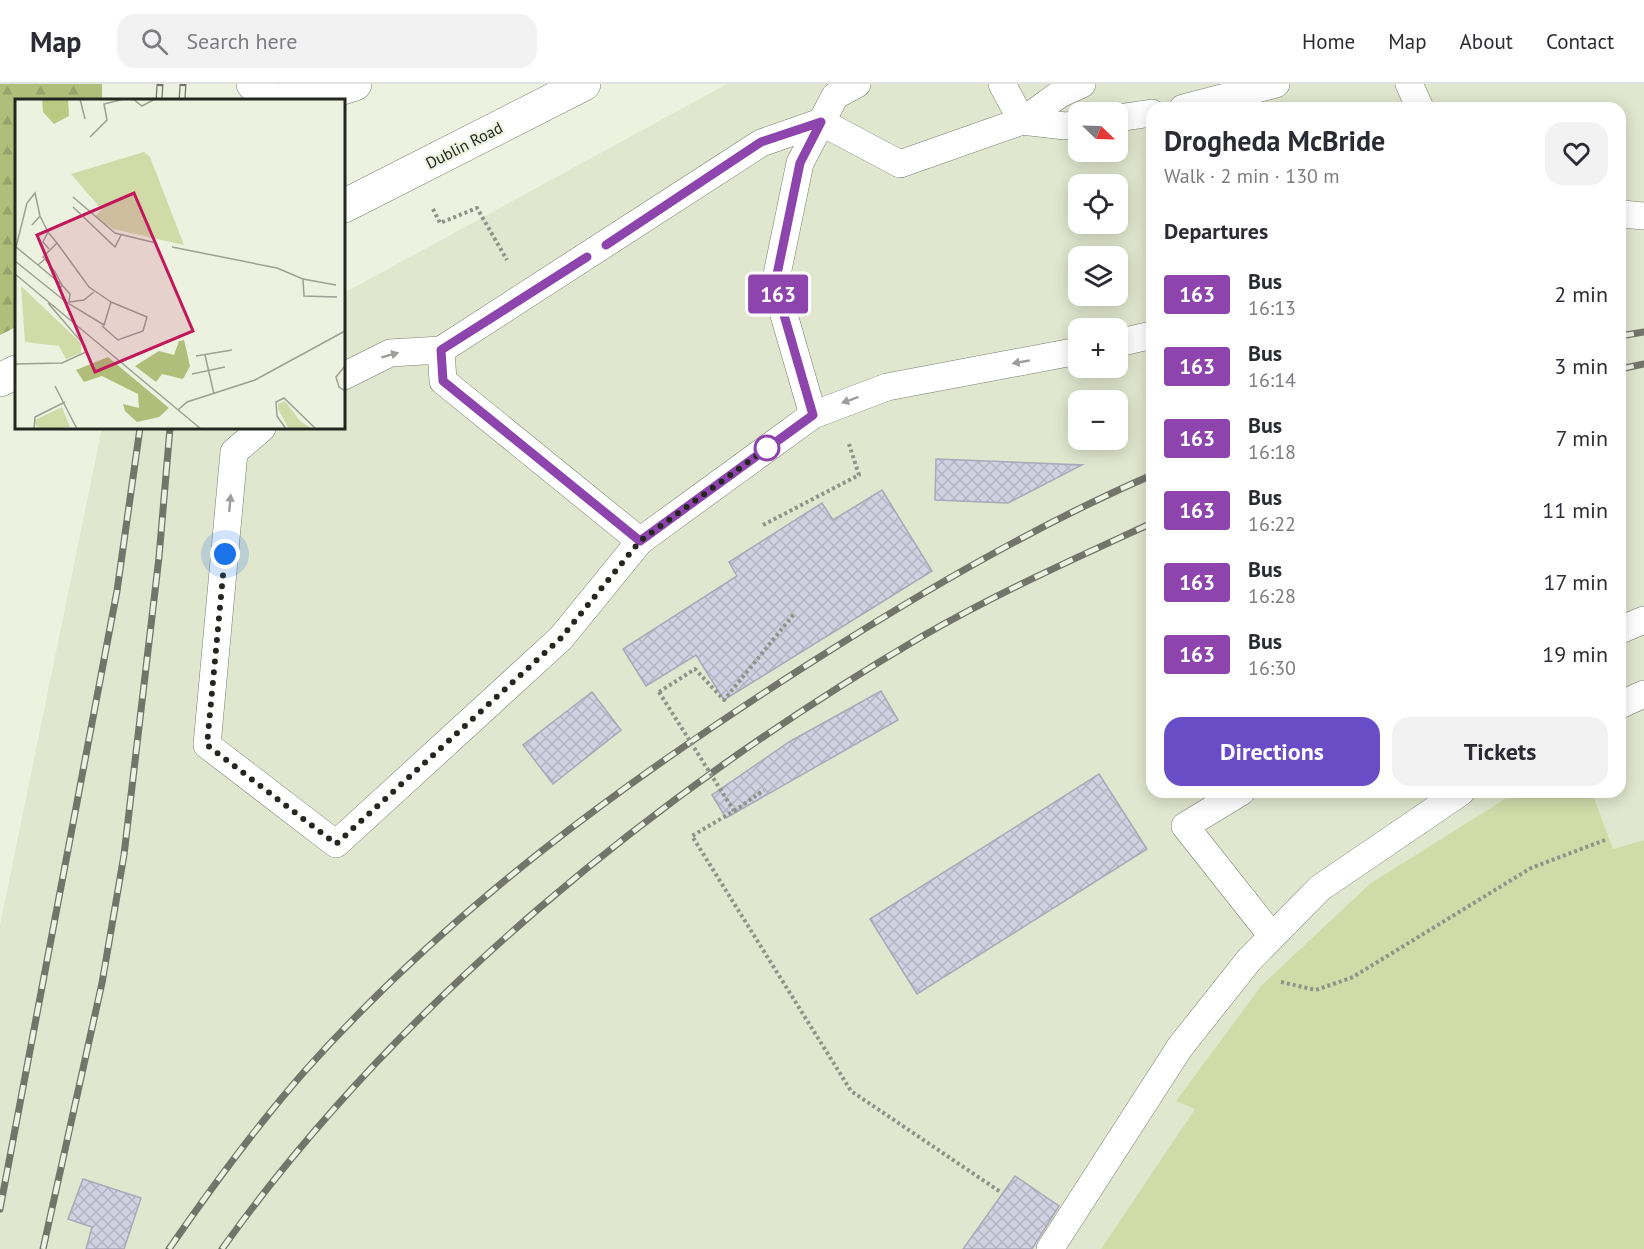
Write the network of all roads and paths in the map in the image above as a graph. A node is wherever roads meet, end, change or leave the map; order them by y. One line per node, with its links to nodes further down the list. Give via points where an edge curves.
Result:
1 (252, 84): 9 (main road)
2 (355, 84): 10 (main road)
3 (584, 84): 18 (main road, Dublin Road)
4 (856, 84): 16 (lane, via 835,96)
5 (1002, 84): 15 (lane)
6 (1082, 84): 15 (lane, via 1060,94)
7 (1276, 84): 11 (lane)
8 (1408, 84): 12 (lane)
9 (271, 99)
10 (298, 99)
11 (1206, 102)
12 (1417, 102)
13 (1146, 114): 14 (lane)
14 (1128, 117)
15 (1022, 121): 16 (lane, via 900,164); 17 (lane)
16 (821, 122): 23 (lane, via 761,142); 28 (lane, via 800,163 775,284)
17 (1068, 126)
18 (414, 171): 19 (main road, Dublin Road); 20 (path, via 440,223 477,208)
19 (345, 206)
20 (511, 266)
21 (1146, 336): 22 (lane)
22 (1128, 341)
23 (441, 350): 26 (lane, one-way to 23, via 390,353); 31 (lane, via 443,381)
24 (1068, 353): 28 (lane, one-way to 28, via 887,387)
25 (15, 372): 27 (main road)
26 (345, 376)
27 (0, 380)
28 (825, 410): 30 (path, via 859,475); 31 (lane)
29 (261, 429): 31 (lane, one-way to 29, via 561,638 336,844 207,745 234,452)
30 (763, 525)
31 (640, 541)
32 (794, 614): 40 (path, bridge, via 724,700 695,669 659,692)
33 (1644, 620): 34 (lane)
34 (1626, 628)
35 (1644, 694): 36 (lane)
36 (1626, 702)
37 (764, 790): 40 (path)
38 (1231, 798): 42 (lane, via 1185,826)
39 (1452, 798): 42 (lane, via 1320,888)
40 (734, 811): 44 (path, bridge, via 692,836 851,1091)
41 (1605, 840): 43 (path, via 1531,868 1353,977 1316,990 1275,981)
42 (1272, 936): 43 (lane)
43 (1249, 960): 45 (lane, via 1180,1047)
44 (1002, 1193)
45 (1050, 1249)

